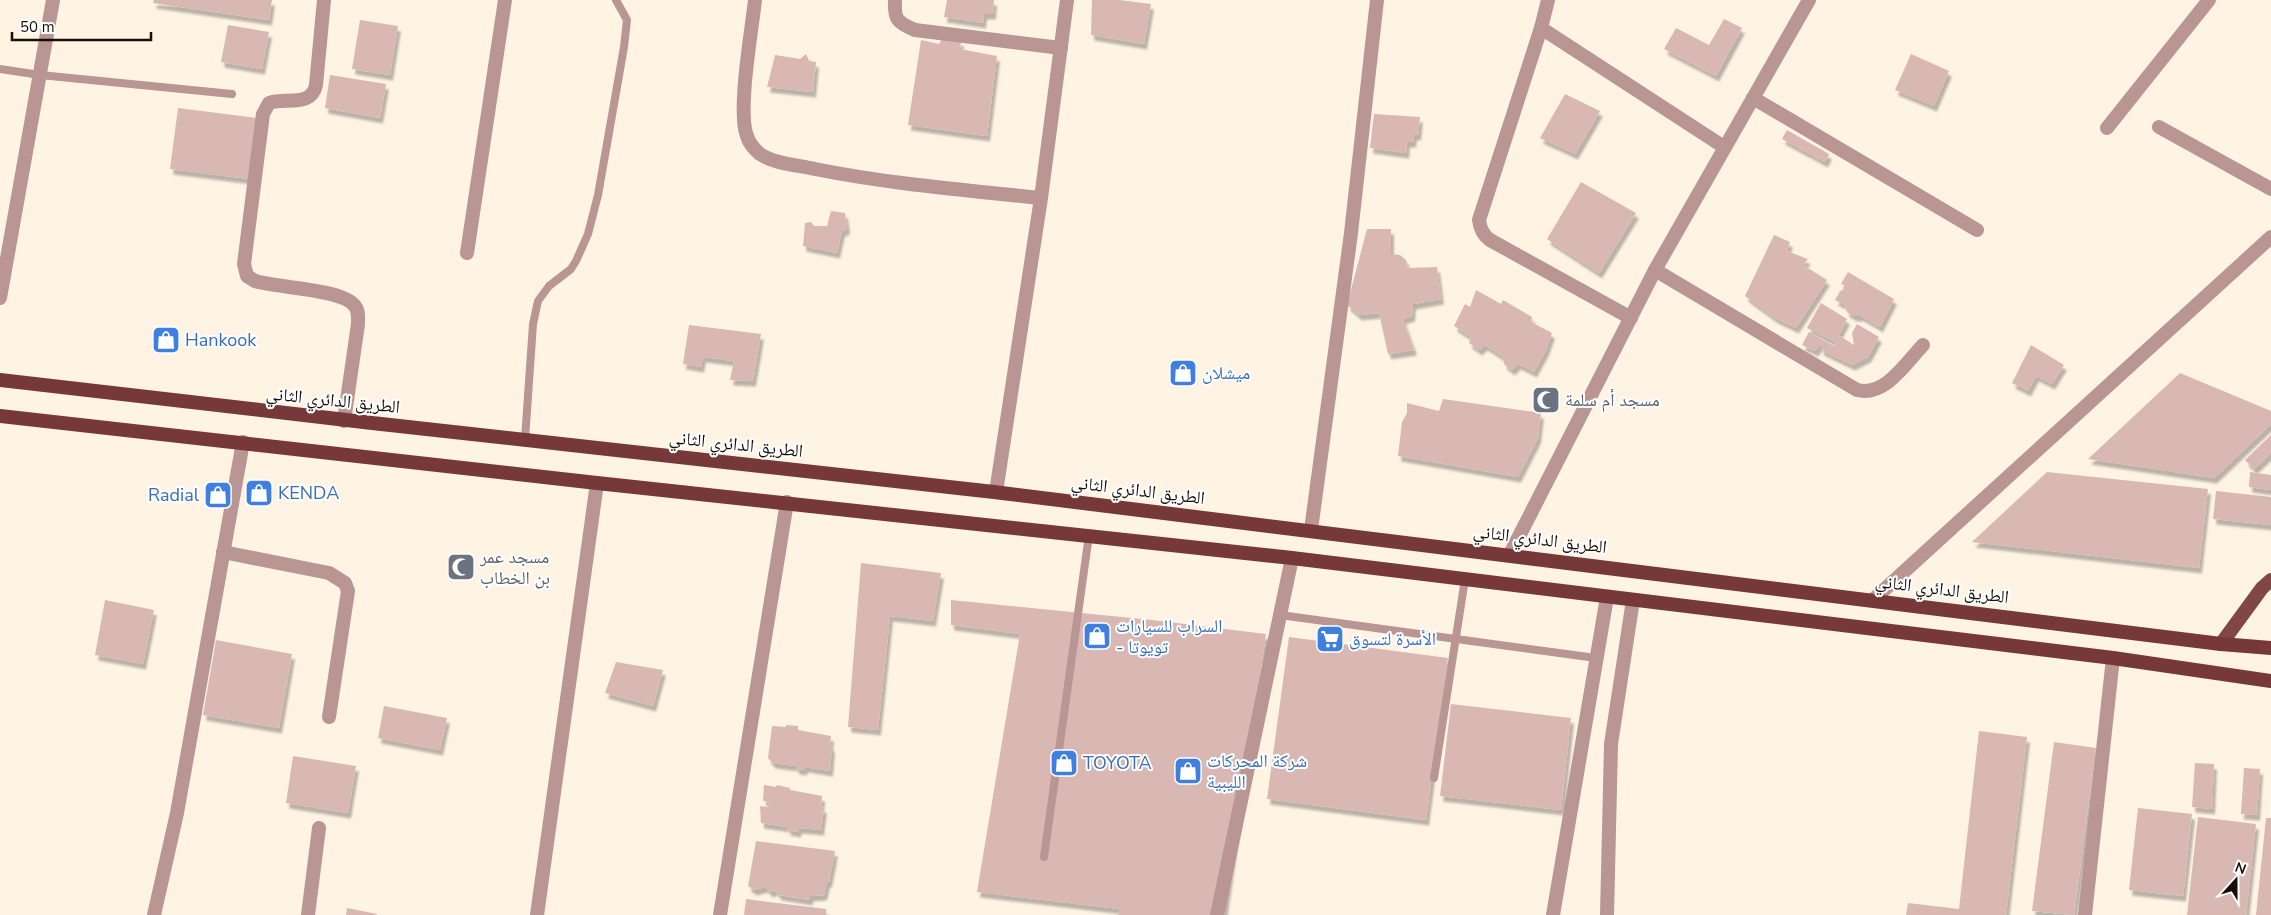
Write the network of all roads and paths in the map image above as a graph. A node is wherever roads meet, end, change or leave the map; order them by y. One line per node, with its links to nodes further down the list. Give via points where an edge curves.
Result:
1 (54, 0): 15 (street)
2 (324, 0): 32 (street, via 313,93 302,100 269,103 263,114 244,264 247,276 255,281 339,295 357,309 358,324)
3 (505, 0): 25 (street)
4 (616, 0): 33 (lane, via 627,20 596,203 588,234 576,261 571,269 548,286 538,301 533,324)
5 (755, 0): 22 (street, via 744,120 750,144 761,154 783,162 847,175)
6 (894, 0): 13 (street, via 894,14 899,23 915,30)
7 (1067, 0): 13 (street)
8 (1377, 0): 38 (street, via 1351,233)
9 (1548, 0): 12 (street)
10 (1809, 0): 17 (street)
11 (2209, 0): 19 (street)
12 (1540, 28): 20 (street); 28 (street, via 1479,220 1480,228 1490,240)
13 (1060, 48): 22 (street)
14 (0, 69): 15 (lane)
15 (40, 75): 16 (lane); 27 (street)
16 (232, 94)
17 (1753, 98): 20 (street); 23 (street)
18 (2159, 126): 21 (street)
19 (2107, 128)
20 (1724, 147): 26 (street)
21 (2271, 189)
22 (1041, 198): 36 (street)
23 (1978, 230)
24 (2271, 237): 46 (street)
25 (467, 253)
26 (1655, 270): 28 (street); 29 (street, via 1867,393 1884,386)
27 (0, 298)
28 (1631, 318): 41 (street)
29 (1923, 345)
30 (0, 380): 32 (highway, الطريق الدائري الثاني)
31 (0, 416): 34 (highway)
32 (344, 421): 33 (highway, الطريق الدائري الثاني)
33 (525, 439): 36 (highway, الطريق الدائري الثاني)
34 (243, 442): 35 (highway); 40 (street)
35 (597, 483): 37 (highway); 61 (street)
36 (996, 492): 38 (highway, الطريق الدائري الثاني)
37 (787, 502): 39 (highway); 62 (street)
38 (1311, 530): 41 (highway, الطريق الدائري الثاني)
39 (1089, 536): 42 (highway); 58 (lane)
40 (223, 552): 55 (street, via 329,574 345,583 348,591); 59 (street, via 177,813)
41 (1510, 554): 46 (highway, الطريق الدائري الثاني)
42 (1292, 558): 43 (highway); 48 (street)
43 (1464, 579): 45 (highway); 49 (lane)
44 (2271, 580): 50 (main road)
45 (1607, 596): 47 (highway); 52 (street)
46 (1874, 599): 50 (highway, الطريق الدائري الثاني)
47 (1633, 600): 53 (highway); 65 (street, via 1611,744)
48 (1280, 615): 49 (lane); 63 (street)
49 (1454, 638): 52 (lane); 56 (lane)
50 (2221, 644): 51 (highway, الطريق الدائري الثاني)
51 (2271, 648)
52 (1596, 658): 64 (street)
53 (2113, 658): 54 (highway); 66 (street)
54 (2271, 681)
55 (328, 717)
56 (1434, 778)
57 (319, 828): 60 (street)
58 (1044, 857)
59 (154, 915)
60 (308, 915)
61 (537, 915)
62 (720, 915)
63 (1217, 915)
64 (1553, 915)
65 (1607, 915)
66 (2085, 915)

